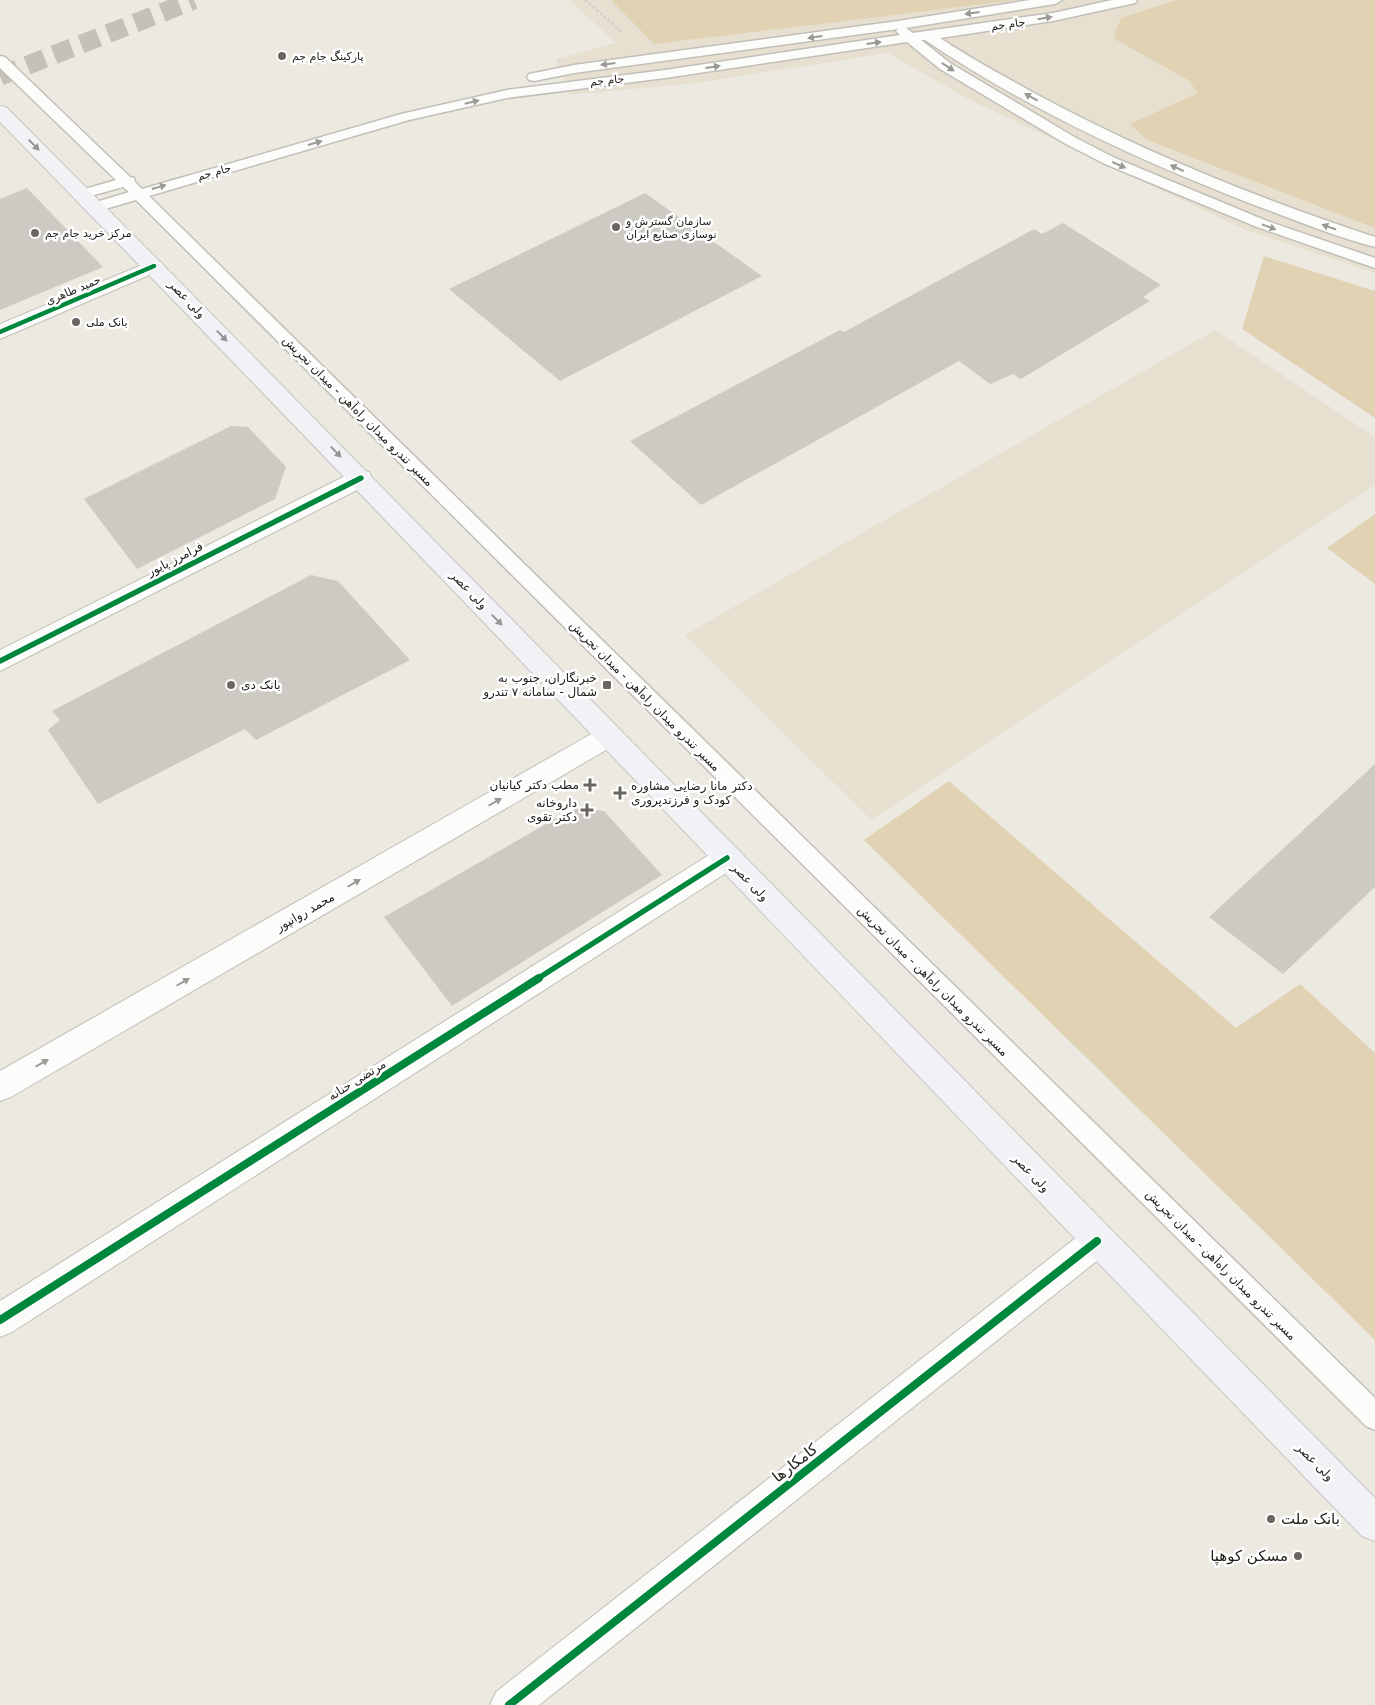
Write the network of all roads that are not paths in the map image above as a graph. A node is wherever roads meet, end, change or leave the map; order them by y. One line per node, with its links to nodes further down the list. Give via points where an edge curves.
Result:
1 (1055, 0): 3 (lane, جام جم, one-way to 3)
2 (1130, 0): 5 (lane, جام جم, one-way to 2, via 1053,17)
3 (918, 21): 4 (lane, جام جم); 5 (lane)
4 (898, 25): 6 (lane); 9 (lane, جام جم, one-way to 9, via 574,68)
5 (928, 35): 6 (lane, جام جم); 10 (lane, one-way to 5, via 951,52)
6 (909, 38): 9 (lane, جام جم, one-way to 6, via 507,94); 11 (lane, one-way to 11, via 945,66)
7 (0, 60): 13 (lane, مسیر تندرو میدان راه‌آهن - میدان تجریش)
8 (0, 111): 14 (main road, ولی عصر, one-way to 14)
9 (402, 112): 12 (lane, جام جم); 13 (lane, جام جم, one-way to 9)
10 (1118, 142): 11 (lane); 15 (lane, one-way to 10, via 1222,188)
11 (1095, 154): 16 (lane, one-way to 16, via 1262,224)
12 (220, 156)
13 (136, 184): 14 (lane, جام جم); 26 (lane, مسیر تندرو میدان راه‌آهن - میدان تجریش)
14 (89, 201): 17 (main road, ولی عصر)
15 (1375, 242)
16 (1375, 264)
17 (154, 266): 18 (street, حمید طاهری); 19 (main road, ولی عصر, one-way to 19)
18 (0, 332)
19 (361, 478): 20 (street, فرامرز پایور); 21 (main road, ولی عصر, one-way to 21)
20 (0, 661)
21 (609, 736): 22 (main road, ولی عصر); 23 (street, محمد روانپور, one-way to 21)
22 (727, 858): 24 (main road, ولی عصر); 25 (street, مرتضی حنانه)
23 (0, 1087)
24 (1097, 1241): 27 (main road, ولی عصر); 28 (street, کامکارها)
25 (0, 1320)
26 (1375, 1417)
27 (1375, 1523)
28 (509, 1705)

